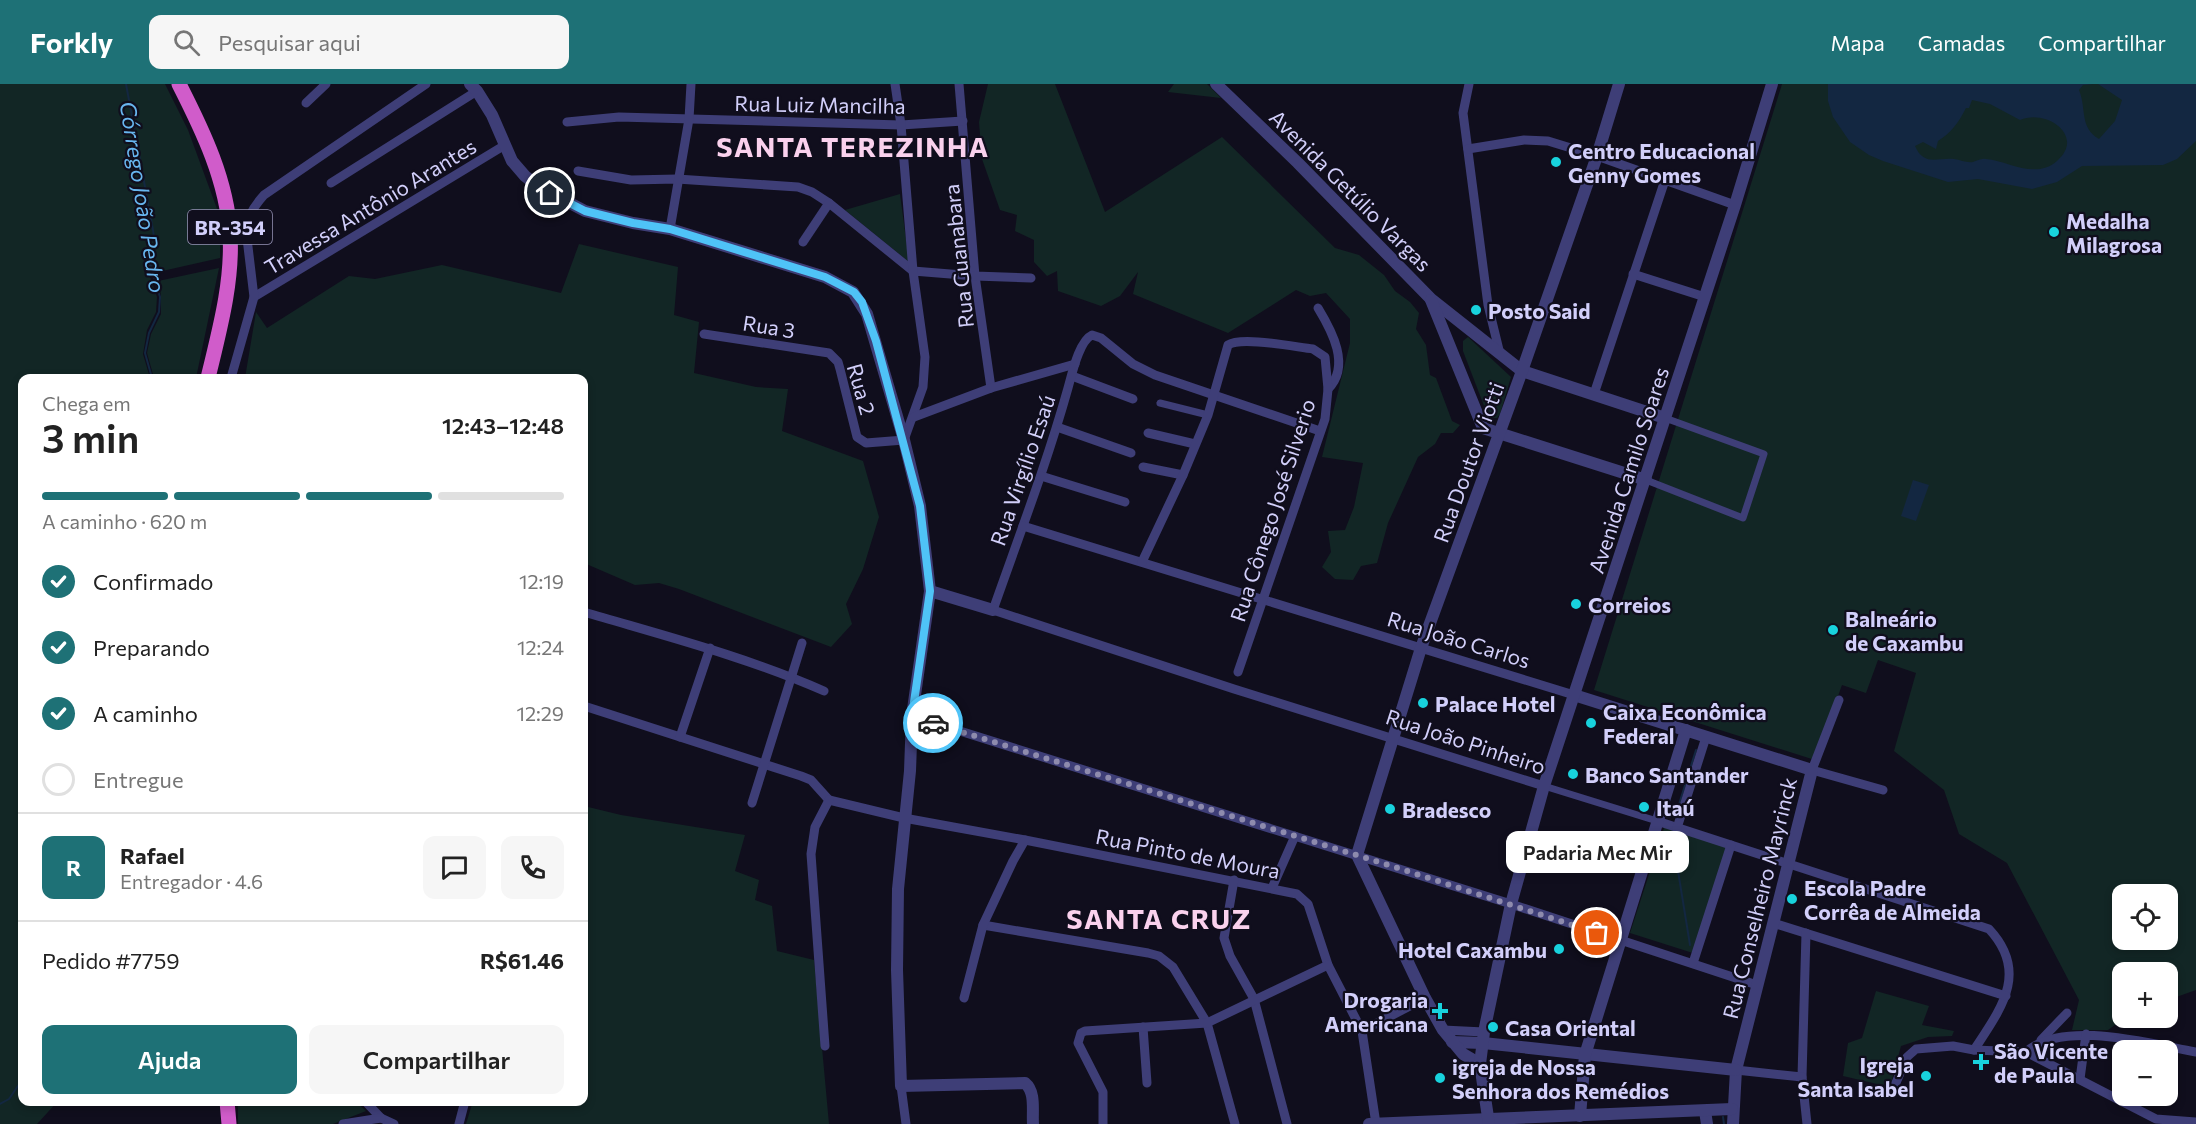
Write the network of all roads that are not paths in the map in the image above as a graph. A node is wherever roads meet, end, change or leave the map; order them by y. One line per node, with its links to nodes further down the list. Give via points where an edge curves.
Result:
1 (179, 84): 43 (highway, BR-354, via 216,165 227,204 231,256)
2 (326, 84): 12 (street)
3 (426, 84): 32 (street, via 256,204 246,230)
4 (691, 84): 13 (street)
5 (895, 84): 16 (street)
6 (959, 84): 14 (street, Rua Guanabara)
7 (1216, 84): 34 (street, Avenida Getúlio Vargas)
8 (1469, 84): 18 (street, via 1463,113)
9 (1619, 84): 19 (street, Rua Doutor Viotti)
10 (1772, 84): 25 (street, Avenida Camilo Soares)
11 (473, 87): 17 (street, via 492,115); 23 (street)
12 (306, 103)
13 (690, 119): 15 (street, Rua Luiz Mancilha, via 599,117); 16 (street, Rua Luiz Mancilha); 21 (street)
14 (963, 121): 16 (street, Rua Luiz Mancilha); 30 (street, Rua Guanabara)
15 (567, 122)
16 (900, 124): 28 (street)
17 (505, 145): 26 (street, via 525,176 561,200 607,217); 32 (street, Travessa Antônio Arantes)
18 (1468, 149): 19 (street, via 1538,140); 40 (street, via 1488,304)
19 (1597, 156): 22 (street); 42 (street, Rua Doutor Viotti)
20 (578, 171): 21 (street, via 631,180)
21 (677, 180): 24 (street, via 786,185 812,192); 26 (street)
22 (1665, 180): 25 (street); 29 (street)
23 (331, 183)
24 (829, 203): 27 (street); 28 (street)
25 (1735, 205): 33 (street, Avenida Camilo Soares)
26 (670, 229): 60 (street, via 825,277 854,292 867,314)
27 (803, 242)
28 (913, 271): 30 (street); 53 (street, via 925,357 923,387)
29 (1633, 274): 33 (street); 48 (street)
30 (975, 276): 31 (street); 46 (street, Rua Guanabara)
31 (1031, 278)
32 (254, 297): 44 (street)
33 (1705, 297): 54 (street, Avenida Camilo Soares)
34 (1431, 299): 36 (street); 38 (street)
35 (1318, 308): 47 (street, via 1331,329 1337,351 1337,376)
36 (1467, 327): 38 (street, via 1456,331); 40 (street)
37 (704, 334): 39 (street, Rua 3)
38 (1448, 341): 56 (street)
39 (829, 353): 60 (street, Rua 2, via 840,369 857,437 874,444)
40 (1500, 355): 42 (street)
41 (1075, 364): 45 (street, Rua Virgílio Esaú); 46 (street); 49 (street, Rua Virgílio Esaú, via 1084,341 1096,335 1133,364)
42 (1522, 371): 48 (street); 59 (street, Rua Doutor Viotti)
43 (209, 374)
44 (232, 374)
45 (1071, 376): 50 (street); 55 (street, Rua Virgílio Esaú)
46 (992, 388): 53 (street)
47 (1328, 389): 49 (street, Rua Cônego José Silverio, via 1325,357 1313,349 1248,342 1230,343 1225,350); 57 (street, Rua Cônego José Silverio, via 1328,407)
48 (1594, 394): 54 (street)
49 (1214, 395): 52 (street); 57 (street)
50 (1133, 399)
51 (1160, 403): 52 (street)
52 (1208, 415): 61 (street)
53 (914, 417): 60 (street)
54 (1665, 418): 67 (street, Avenida Camilo Soares); 67 (street, via 1764,454 1743,518)
55 (1057, 427): 63 (street); 66 (street, Rua Virgílio Esaú)
56 (1483, 428): 59 (street); 62 (street)
57 (1320, 431): 72 (street, Rua Cônego José Silverio)
58 (1148, 433): 61 (street)
59 (1499, 434): 62 (street, Rua Doutor Viotti); 67 (street)
60 (904, 440): 71 (street, via 920,506)
61 (1195, 444): 65 (street)
62 (1494, 450): 77 (street, Rua Doutor Viotti)
63 (1131, 453)
64 (1143, 467): 65 (street)
65 (1183, 475): 70 (street)
66 (1041, 476): 68 (street); 69 (street, Rua Virgílio Esaú)
67 (1646, 480): 81 (street, Avenida Camilo Soares)
68 (1125, 502)
69 (1023, 526): 70 (street, Rua João Carlos); 73 (street, Rua Virgílio Esaú)
70 (1142, 562): 72 (street, Rua João Carlos)
71 (930, 591): 73 (street, Rua João Pinheiro); 84 (street)
72 (1264, 599): 77 (street, Rua João Carlos); 78 (street, Rua Cônego José Silverio)
73 (993, 610): 88 (street, Rua João Pinheiro)
74 (588, 613): 76 (street)
75 (802, 643): 79 (street)
76 (710, 648): 79 (street); 86 (street)
77 (1421, 648): 81 (street, Rua João Carlos); 88 (street, Rua Doutor Viotti)
78 (1238, 672)
79 (792, 677): 80 (street); 89 (street)
80 (824, 691)
81 (1574, 695): 85 (street, Rua João Carlos); 91 (street, Avenida Camilo Soares)
82 (1839, 700): 90 (street, Rua Conselheiro Mayrinck)
83 (588, 707): 86 (street)
84 (912, 716): 95 (street); 98 (street)
85 (1686, 730): 87 (street, Rua João Carlos); 96 (street)
86 (680, 737): 89 (street)
87 (1707, 737): 90 (street, Rua João Carlos); 97 (street)
88 (1394, 738): 91 (street, Rua João Pinheiro); 101 (street, Rua Doutor Viotti)
89 (764, 764): 93 (street, via 811,780); 94 (street)
90 (1812, 770): 92 (street, Rua João Carlos); 102 (street, Rua Conselheiro Mayrinck)
91 (1544, 786): 96 (street, Rua João Pinheiro); 105 (street, Avenida Camilo Soares)
92 (1883, 790)
93 (829, 800): 95 (street, Rua Pinto de Moura); 126 (street, via 815,827 811,854)
94 (752, 803)
95 (904, 818): 99 (street, Rua Pinto de Moura); 136 (street, via 897,933)
96 (1657, 821): 97 (street, Rua João Pinheiro); 109 (street)
97 (1677, 828): 100 (street, Rua João Pinheiro)
98 (1295, 836): 101 (street); 104 (street)
99 (1025, 840): 103 (street, Rua Pinto de Moura); 107 (street)
100 (1731, 845): 102 (street, Rua João Pinheiro); 110 (street)
101 (1357, 855): 105 (street); 115 (street)
102 (1787, 863): 106 (street, Rua Conselheiro Mayrinck); 113 (street, Rua João Pinheiro, via 1989,929 2007,960)
103 (1234, 880): 104 (street, Rua Pinto de Moura); 116 (street, via 1224,938)
104 (1272, 888): 111 (street, Rua Pinto de Moura, via 1297,894 1308,904)
105 (1511, 903): 109 (street); 123 (street, Avenida Camilo Soares)
106 (1773, 923): 108 (street); 112 (street, Rua Conselheiro Mayrinck)
107 (984, 925): 114 (street); 118 (street, via 1160,956 1173,967)
108 (1806, 933): 113 (street); 133 (street)
109 (1619, 940): 110 (street); 130 (street)
110 (1693, 963): 112 (street)
111 (1328, 965): 116 (street); 121 (street, Rua Pinto de Moura)
112 (1757, 985): 132 (street, Rua Conselheiro Mayrinck)
113 (2006, 996): 127 (street)
114 (964, 998)
115 (1425, 998): 120 (street); 121 (street)
116 (1254, 999): 118 (street); 156 (street)
117 (2067, 1014): 125 (street)
118 (1207, 1023): 119 (street); 155 (street)
119 (1143, 1026): 135 (street); 154 (street, via 1090,1029 1081,1034 1078,1043 1102,1092)
120 (1443, 1030): 123 (street); 124 (street)
121 (1362, 1031): 158 (street, Rua Pinto de Moura)
122 (2086, 1034): 125 (street); 129 (street); 134 (street)
123 (1483, 1038): 124 (street); 130 (street); 131 (street, Avenida Camilo Soares)
124 (1452, 1042): 131 (street)
125 (2037, 1044): 128 (street)
126 (825, 1046)
127 (1974, 1050): 128 (street); 137 (street, via 1939,1046 1913,1051 1906,1057)
128 (2026, 1052): 134 (street)
129 (2196, 1052)
130 (1585, 1055): 132 (street); 144 (street)
131 (1480, 1064): 145 (street, Avenida Camilo Soares)
132 (1736, 1070): 133 (street); 141 (street, Rua Conselheiro Mayrinck)
133 (1802, 1077): 162 (street)
134 (2080, 1079): 147 (street, via 2156,1119)
135 (1147, 1083)
136 (901, 1086): 152 (street); 153 (street, via 1020,1082 1029,1085 1032,1093)
137 (1892, 1092)
138 (227, 1106): 148 (highway)
139 (370, 1106): 143 (street)
140 (464, 1106): 151 (street)
141 (1732, 1109): 142 (street); 160 (street, Rua Conselheiro Mayrinck); 161 (street)
142 (1706, 1111): 144 (street); 159 (street)
143 (381, 1118): 149 (street); 150 (street)
144 (1581, 1120): 145 (street)
145 (1489, 1121): 146 (street)
146 (1431, 1122): 158 (street)
147 (2196, 1122)
148 (229, 1124)
149 (343, 1124)
150 (394, 1124)
151 (459, 1124)
152 (906, 1124)
153 (1033, 1124)
154 (1103, 1124)
155 (1235, 1124)
156 (1287, 1124)
157 (1369, 1124): 158 (street)
158 (1376, 1124)
159 (1707, 1124)
160 (1733, 1124)
161 (1742, 1124)
162 (1807, 1124)

